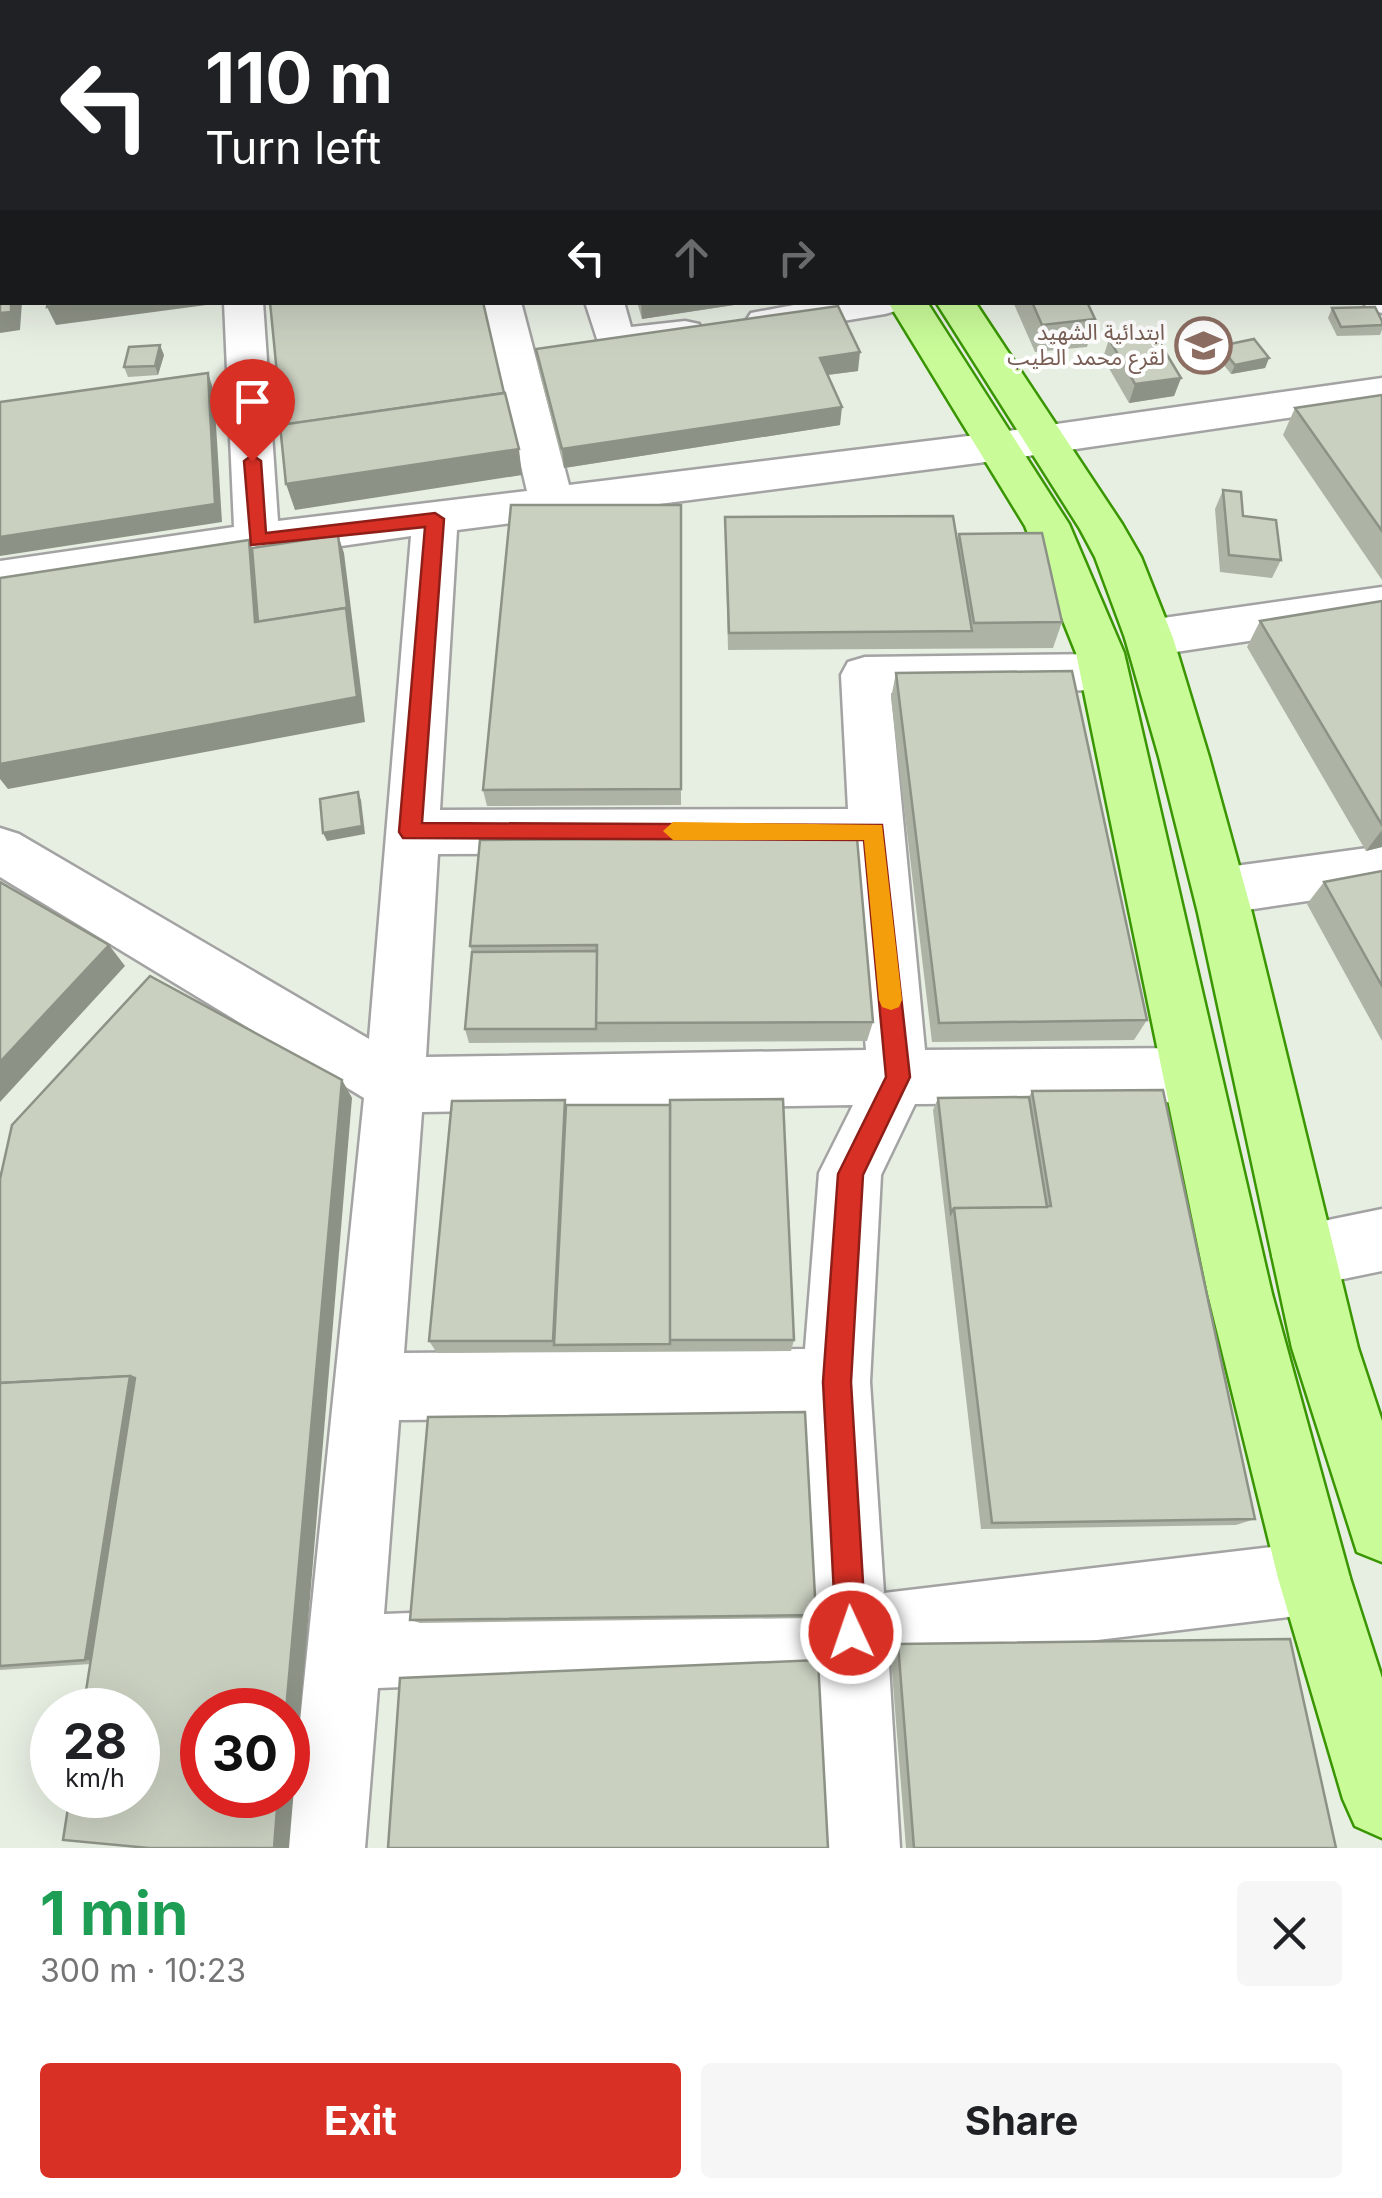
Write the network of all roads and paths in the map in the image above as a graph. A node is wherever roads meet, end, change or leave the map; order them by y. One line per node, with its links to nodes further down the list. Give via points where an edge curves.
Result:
1 (243, 305): 12 (street)
2 (502, 305): 10 (street)
3 (605, 305): 7 (street, via 615,342)
4 (849, 305): 7 (street)
5 (909, 305): 9 (main road)
6 (956, 305): 9 (main road)
7 (753, 313)
8 (1382, 391): 9 (street)
9 (1022, 442): 10 (street); 15 (main road, via 1083,496 1118,557); 16 (main road)
10 (552, 504): 11 (street)
11 (435, 519): 12 (street); 18 (street)
12 (257, 540): 13 (street)
13 (0, 578)
14 (1382, 604): 15 (street)
15 (1148, 638): 21 (main road)
16 (1104, 672): 17 (street, via 865,675); 22 (main road)
17 (874, 831): 18 (street); 23 (street)
18 (410, 832): 24 (street)
19 (0, 850): 24 (street)
20 (1382, 868): 21 (street)
21 (1220, 891): 26 (main road)
22 (1191, 1076): 23 (street); 30 (main road)
23 (898, 1077): 24 (street); 27 (street, via 850,1174)
24 (395, 1084): 28 (street)
25 (1382, 1240): 26 (street)
26 (1304, 1256): 29 (main road, via 1325,1348)
27 (837, 1382): 28 (street); 31 (street)
28 (366, 1387): 32 (street)
29 (1382, 1527)
30 (1314, 1578): 31 (street); 33 (main road)
31 (851, 1633): 32 (street); 35 (street)
32 (343, 1652): 34 (street)
33 (1382, 1798)
34 (326, 1848)
35 (861, 1848)

